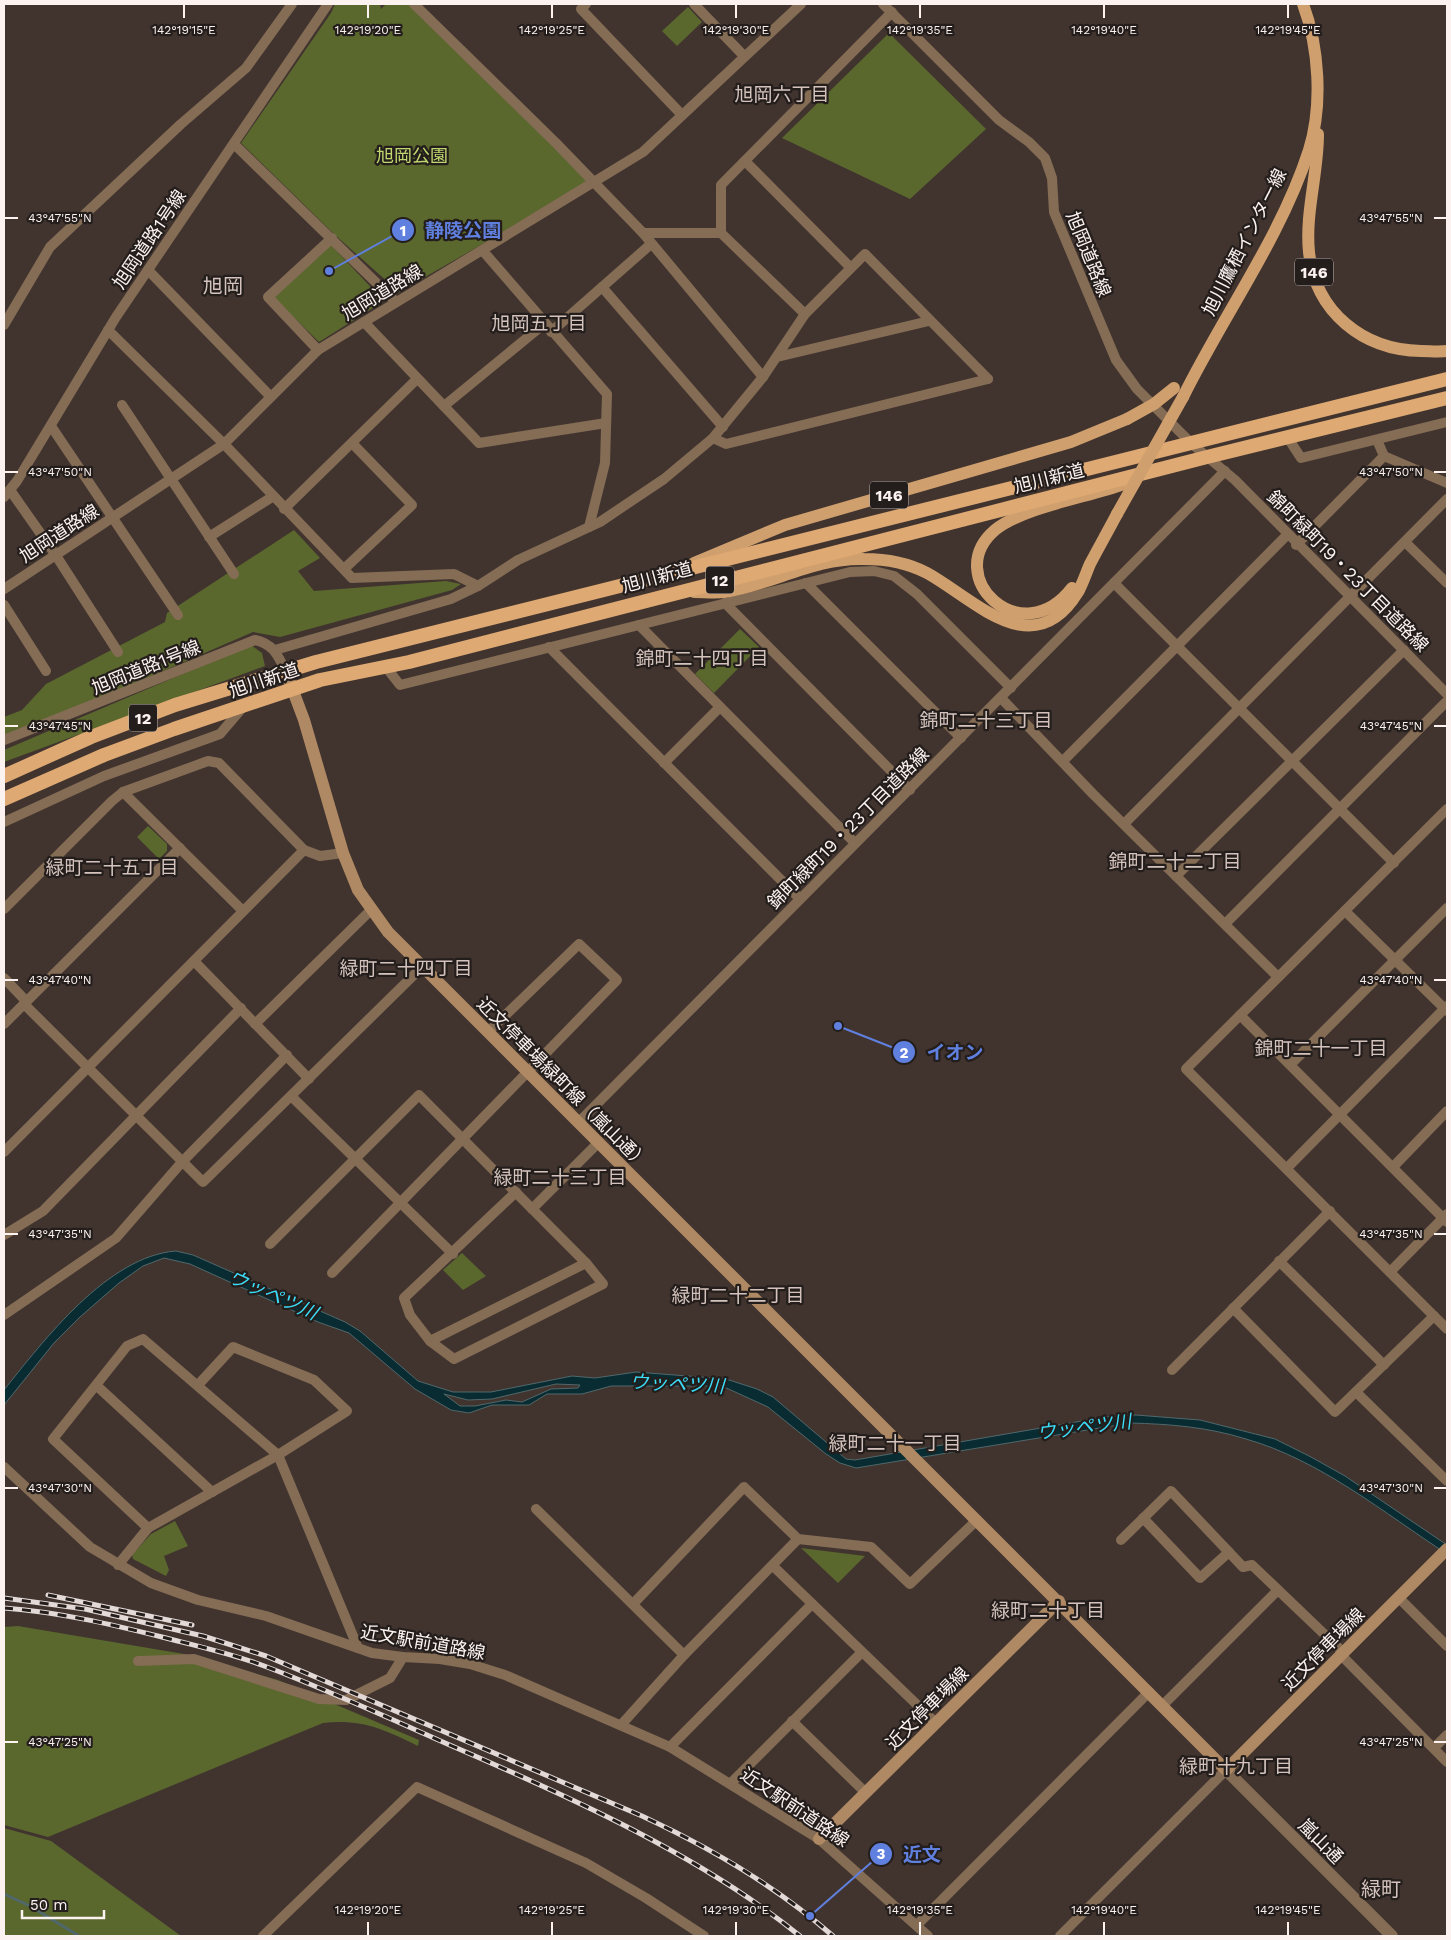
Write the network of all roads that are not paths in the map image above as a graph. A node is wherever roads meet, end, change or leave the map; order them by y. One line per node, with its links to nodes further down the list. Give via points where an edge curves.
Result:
1 (292, 4): 28 (street, via 246,68 50,247)
2 (328, 4): 13 (street, 旭岡道路1号線)
3 (414, 4): 15 (street)
4 (586, 4): 12 (street, via 581,8)
5 (694, 4): 10 (street)
6 (801, 4): 10 (street, 旭岡道路線)
7 (883, 4): 9 (street, 旭岡道路線)
8 (1303, 4): 11 (main road, 旭川鷹栖インター線 / 146, via 1314,42)
9 (892, 12): 14 (street); 51 (street, 旭岡道路線, via 999,120 1045,158 1052,178 1054,212 1116,360 1137,389)
10 (744, 56): 12 (street, 旭岡道路線)
11 (1317, 102): 32 (main road, 146, via 1318,149 1308,230 1309,254 1323,296 1338,319 1379,345 1405,351); 37 (main road, 旭川鷹栖インター線 / 146, via 1309,148 1291,197 1204,354)
12 (682, 115): 15 (street, 旭岡道路線, via 643,152)
13 (234, 144): 18 (street); 22 (street, 旭岡道路1号線)
14 (745, 161): 17 (street, via 721,185); 21 (street)
15 (596, 183): 16 (street); 20 (street, 旭岡道路線)
16 (643, 233): 17 (street); 19 (street)
17 (721, 233): 25 (street)
18 (332, 238): 24 (street); 31 (street, via 268,297)
19 (651, 244): 23 (street); 34 (street)
20 (483, 251): 24 (street, 旭岡道路線); 29 (street)
21 (850, 267): 25 (street); 26 (street, via 865,254)
22 (148, 270): 30 (street, 旭岡道路1号線); 38 (street)
23 (602, 287): 29 (street); 45 (street)
24 (396, 302): 27 (street, 旭岡道路線)
25 (805, 314): 33 (street)
26 (929, 321): 33 (street); 46 (street, via 988,379 726,444)
27 (364, 322): 31 (street, 旭岡道路線); 35 (street)
28 (4, 325)
29 (548, 328): 41 (street); 43 (street, via 608,394)
30 (108, 330): 44 (street, 旭岡道路1号線); 50 (street)
31 (318, 350): 38 (street, 旭岡道路線)
32 (1447, 351)
33 (778, 357): 34 (street)
34 (763, 377): 45 (street)
35 (417, 379): 41 (street); 49 (street)
36 (1447, 379): 51 (highway, 旭川新道 / 12)
37 (1179, 392): 69 (main road, 146, bridge); 72 (main road, 146, bridge, via 1127,419 1071,442 785,526)
38 (270, 396): 50 (street, 旭岡道路線)
39 (1447, 398): 47 (highway, 旭川新道 / 12)
40 (122, 405): 56 (street)
41 (444, 406): 43 (street, via 480,443)
42 (1447, 422): 48 (street)
43 (606, 423): 63 (street, via 605,463)
44 (51, 426): 58 (street, 旭岡道路1号線); 62 (street)
45 (723, 427): 46 (street)
46 (713, 438): 63 (street, via 664,479)
47 (1288, 438): 48 (street, via 1301,458); 52 (highway, 旭川新道 / 12)
48 (1376, 440): 53 (street)
49 (352, 443): 61 (street); 70 (street, via 412,505)
50 (224, 444): 56 (street, 旭岡道路線); 59 (street)
51 (1192, 444): 52 (street, 旭岡道路線); 72 (highway, 旭川新道 / 12)
52 (1207, 456): 54 (highway, 旭川新道 / 12); 55 (street, 錦町緑町19・23丁目道路線)
53 (1384, 456): 57 (street); 67 (street)
54 (1173, 466): 69 (main road, 146, via 1017,516 995,530 982,544 978,578 988,598 1000,607 1033,614 1052,607); 78 (highway, 旭川新道 / 12)
55 (1225, 471): 64 (street, 錦町緑町19・23丁目道路線); 74 (street, 錦町緑町19・23丁目道路線)
56 (171, 480): 62 (street, 旭岡道路線); 65 (street)
57 (1447, 483)
58 (7, 493): 68 (street)
59 (272, 497): 61 (street); 65 (street)
60 (1447, 499): 66 (street)
61 (284, 509): 70 (street)
62 (114, 517): 68 (street, 旭岡道路線); 82 (street)
63 (589, 527): 76 (street, via 518,560)
64 (1287, 535): 67 (street, 錦町緑町19・23丁目道路線); 84 (street)
65 (209, 537): 71 (street)
66 (1405, 542): 75 (street); 79 (street)
67 (1296, 545): 79 (street, 錦町緑町19・23丁目道路線)
68 (55, 554): 77 (street, 旭岡道路線); 88 (street)
69 (1089, 566): 78 (main road, 146, via 1078,592 1062,611 1049,621 1032,625 1014,624 993,617 925,572 882,560 861,558 833,562 724,592)
70 (344, 569): 76 (street, via 352,578 454,574)
71 (234, 574)
72 (654, 579): 91 (highway, 旭川新道 / 12)
73 (806, 583): 80 (street); 92 (street, via 850,572 874,571 894,576 917,594); 100 (street)
74 (1114, 583): 84 (street); 92 (street, 錦町緑町19・23丁目道路線)
75 (1447, 584)
76 (478, 586): 86 (street, via 451,599)
77 (4, 589)
78 (676, 591): 89 (highway, 旭川新道 / 12)
79 (1349, 597): 87 (street, 錦町緑町19・23丁目道路線); 99 (street)
80 (725, 603): 83 (street); 106 (street)
81 (4, 605): 90 (street)
82 (178, 615)
83 (639, 625): 85 (street); 98 (street)
84 (1178, 646): 99 (street); 102 (street)
85 (549, 648): 89 (street, via 400,685); 104 (street)
86 (275, 650): 91 (street); 101 (street, 旭岡道路1号線, via 266,642 255,640)
87 (1404, 650): 94 (street, 錦町緑町19・23丁目道路線); 103 (street)
88 (118, 652)
89 (385, 666): 93 (highway, 旭川新道 / 12)
90 (46, 671)
91 (286, 672): 93 (main road, 近文停車場緑町線（嵐山通）); 105 (highway, 旭川新道 / 12, via 175,706 91,737)
92 (1012, 688): 95 (street, 錦町緑町19・23丁目道路線)
93 (293, 689): 97 (highway, 旭川新道 / 12); 116 (main road, 近文停車場緑町線（嵐山通）)
94 (1447, 694)
95 (1001, 698): 100 (street, 錦町緑町19・23丁目道路線); 102 (street)
96 (1447, 701): 109 (street)
97 (243, 707): 108 (highway, 旭川新道 / 12, via 104,755); 111 (street, via 220,734 104,776)
98 (720, 707): 104 (street); 113 (street)
99 (1239, 708): 103 (street); 112 (street)
100 (961, 738): 106 (street, 錦町緑町19・23丁目道路線)
101 (4, 739)
102 (1063, 761): 112 (street)
103 (1292, 761): 109 (street); 118 (street)
104 (664, 763): 119 (street)
105 (4, 776)
106 (910, 790): 113 (street, 錦町緑町19・23丁目道路線)
107 (124, 792): 114 (street); 115 (street, via 208,761 219,763); 121 (street)
108 (4, 799)
109 (1339, 808): 117 (street); 125 (street)
110 (1447, 809): 117 (street)
111 (4, 822)
112 (1124, 824): 118 (street)
113 (855, 843): 119 (street, 錦町緑町19・23丁目道路線)
114 (180, 848): 123 (street); 131 (street)
115 (304, 850): 116 (street, via 320,856); 123 (street)
116 (343, 853): 122 (main road, 近文停車場緑町線（嵐山通）, via 358,890)
117 (1394, 863): 124 (street)
118 (1176, 876): 125 (street)
119 (800, 899): 147 (street, 錦町緑町19・23丁目道路線)
120 (1447, 908): 126 (street)
121 (4, 909)
122 (371, 910): 128 (main road, 近文停車場緑町線（嵐山通）); 136 (street)
123 (243, 911): 127 (street)
124 (1345, 911): 126 (street); 130 (street)
125 (1225, 924): 130 (street)
126 (1395, 960): 133 (street); 139 (street)
127 (194, 961): 132 (street); 140 (street)
128 (422, 967): 137 (main road, 近文停車場緑町線（嵐山通）); 142 (street)
129 (4, 978): 131 (street)
130 (1278, 978): 134 (street)
131 (25, 1003): 135 (street); 140 (street)
132 (241, 1008): 136 (street); 146 (street)
133 (1446, 1009): 145 (street)
134 (1240, 1015): 139 (street); 154 (street, via 1186,1069)
135 (4, 1024)
136 (255, 1024): 138 (street)
137 (488, 1032): 141 (main road, 近文停車場緑町線（嵐山通）); 141 (street, via 579,944 617,980)
138 (287, 1055): 142 (street); 152 (street)
139 (1291, 1064): 145 (street)
140 (88, 1067): 146 (street); 150 (street)
141 (528, 1073): 147 (main road, 近文停車場緑町線（嵐山通）); 148 (street)
142 (309, 1079): 143 (street)
143 (292, 1096): 151 (street); 152 (street, via 204,1182)
144 (1447, 1111): 153 (street)
145 (1340, 1115): 153 (street); 154 (street)
146 (136, 1116): 152 (street); 160 (street, via 43,1211)
147 (578, 1123): 149 (main road, 近文停車場緑町線（嵐山通）)
148 (463, 1139): 151 (street, via 419,1095); 155 (street); 156 (street)
149 (598, 1143): 157 (street); 183 (main road, 近文停車場緑町線（嵐山通）)
150 (4, 1152)
151 (354, 1159): 156 (street); 161 (street)
152 (182, 1162): 168 (street, via 116,1238)
153 (1394, 1166): 159 (street)
154 (1287, 1168): 158 (street)
155 (516, 1192): 157 (street); 162 (street)
156 (400, 1204): 162 (street); 166 (street)
157 (532, 1209): 164 (street)
158 (1330, 1212): 163 (street); 165 (street)
159 (1446, 1218): 165 (street)
160 (4, 1235)
161 (270, 1244)
162 (453, 1254): 171 (street, via 404,1298 410,1315)
163 (1279, 1261): 167 (street); 172 (street)
164 (586, 1263): 171 (street); 171 (street, via 603,1284 454,1359)
165 (1390, 1272): 169 (street)
166 (332, 1273)
167 (1233, 1308): 173 (street); 176 (street, via 1335,1412)
168 (4, 1315)
169 (1434, 1316): 170 (street); 172 (street)
170 (1447, 1329)
171 (430, 1341)
172 (1384, 1365): 176 (street)
173 (1172, 1370)
174 (198, 1385): 175 (street, via 143,1339 127,1346); 177 (street); 177 (street, via 233,1347 314,1380 347,1411)
175 (98, 1386): 180 (street); 184 (street, via 53,1439)
176 (1356, 1392): 179 (street)
177 (278, 1455): 180 (street); 197 (street)
178 (4, 1467): 189 (street, 近文駅前道路線, via 90,1548)
179 (1447, 1481)
180 (212, 1492): 184 (street)
181 (536, 1509): 194 (street)
182 (1143, 1518): 186 (street); 188 (street, via 1200,1578); 188 (street, via 1171,1491)
183 (977, 1520): 185 (street, via 910,1584 871,1548); 193 (main road)
184 (148, 1528): 189 (street)
185 (798, 1538): 190 (street); 194 (street, via 744,1487)
186 (1120, 1540)
187 (1447, 1549): 192 (main road, 近文停車場線)
188 (1229, 1552): 191 (street, via 1243,1567 1252,1565)
189 (118, 1565): 197 (street, 近文駅前道路線, via 151,1583 198,1600 266,1616)
190 (773, 1566): 195 (street); 200 (street)
191 (1278, 1590): 199 (street); 204 (street)
192 (1398, 1597): 196 (street); 199 (main road, 近文停車場線)
193 (1059, 1601): 203 (main road); 206 (main road, 近文停車場線)
194 (634, 1604): 200 (street)
195 (812, 1604): 198 (street); 209 (street)
196 (1447, 1646)
197 (358, 1648): 201 (street, 近文駅前道路線)
198 (861, 1653): 205 (street); 206 (street)
199 (1343, 1654): 210 (street); 212 (main road, 近文停車場線)
200 (684, 1655): 207 (street)
201 (402, 1657): 202 (street, via 390,1678 346,1700 319,1699 194,1659); 207 (street, 近文駅前道路線, via 470,1664 505,1675)
202 (138, 1661)
203 (1149, 1692): 204 (main road); 216 (street)
204 (1162, 1706): 212 (main road)
205 (792, 1720): 213 (street); 214 (street)
206 (936, 1724): 214 (main road, 近文停車場線)
207 (621, 1725): 209 (street, 近文駅前道路線)
208 (1447, 1735): 210 (street)
209 (670, 1747): 213 (street, 近文駅前道路線)
210 (1434, 1748): 211 (street)
211 (1447, 1762)
212 (1226, 1770): 220 (street); 221 (street, 嵐山通)
213 (731, 1784): 215 (street, 近文駅前道路線)
214 (866, 1793): 215 (main road, 近文停車場線)
215 (819, 1839): 216 (street, 近文駅前道路線)
216 (917, 1925): 219 (street, 近文駅前道路線)
217 (263, 1936): 218 (street, via 416,1788 586,1863)
218 (704, 1936)
219 (928, 1936)
220 (1060, 1936)
221 (1392, 1936)

